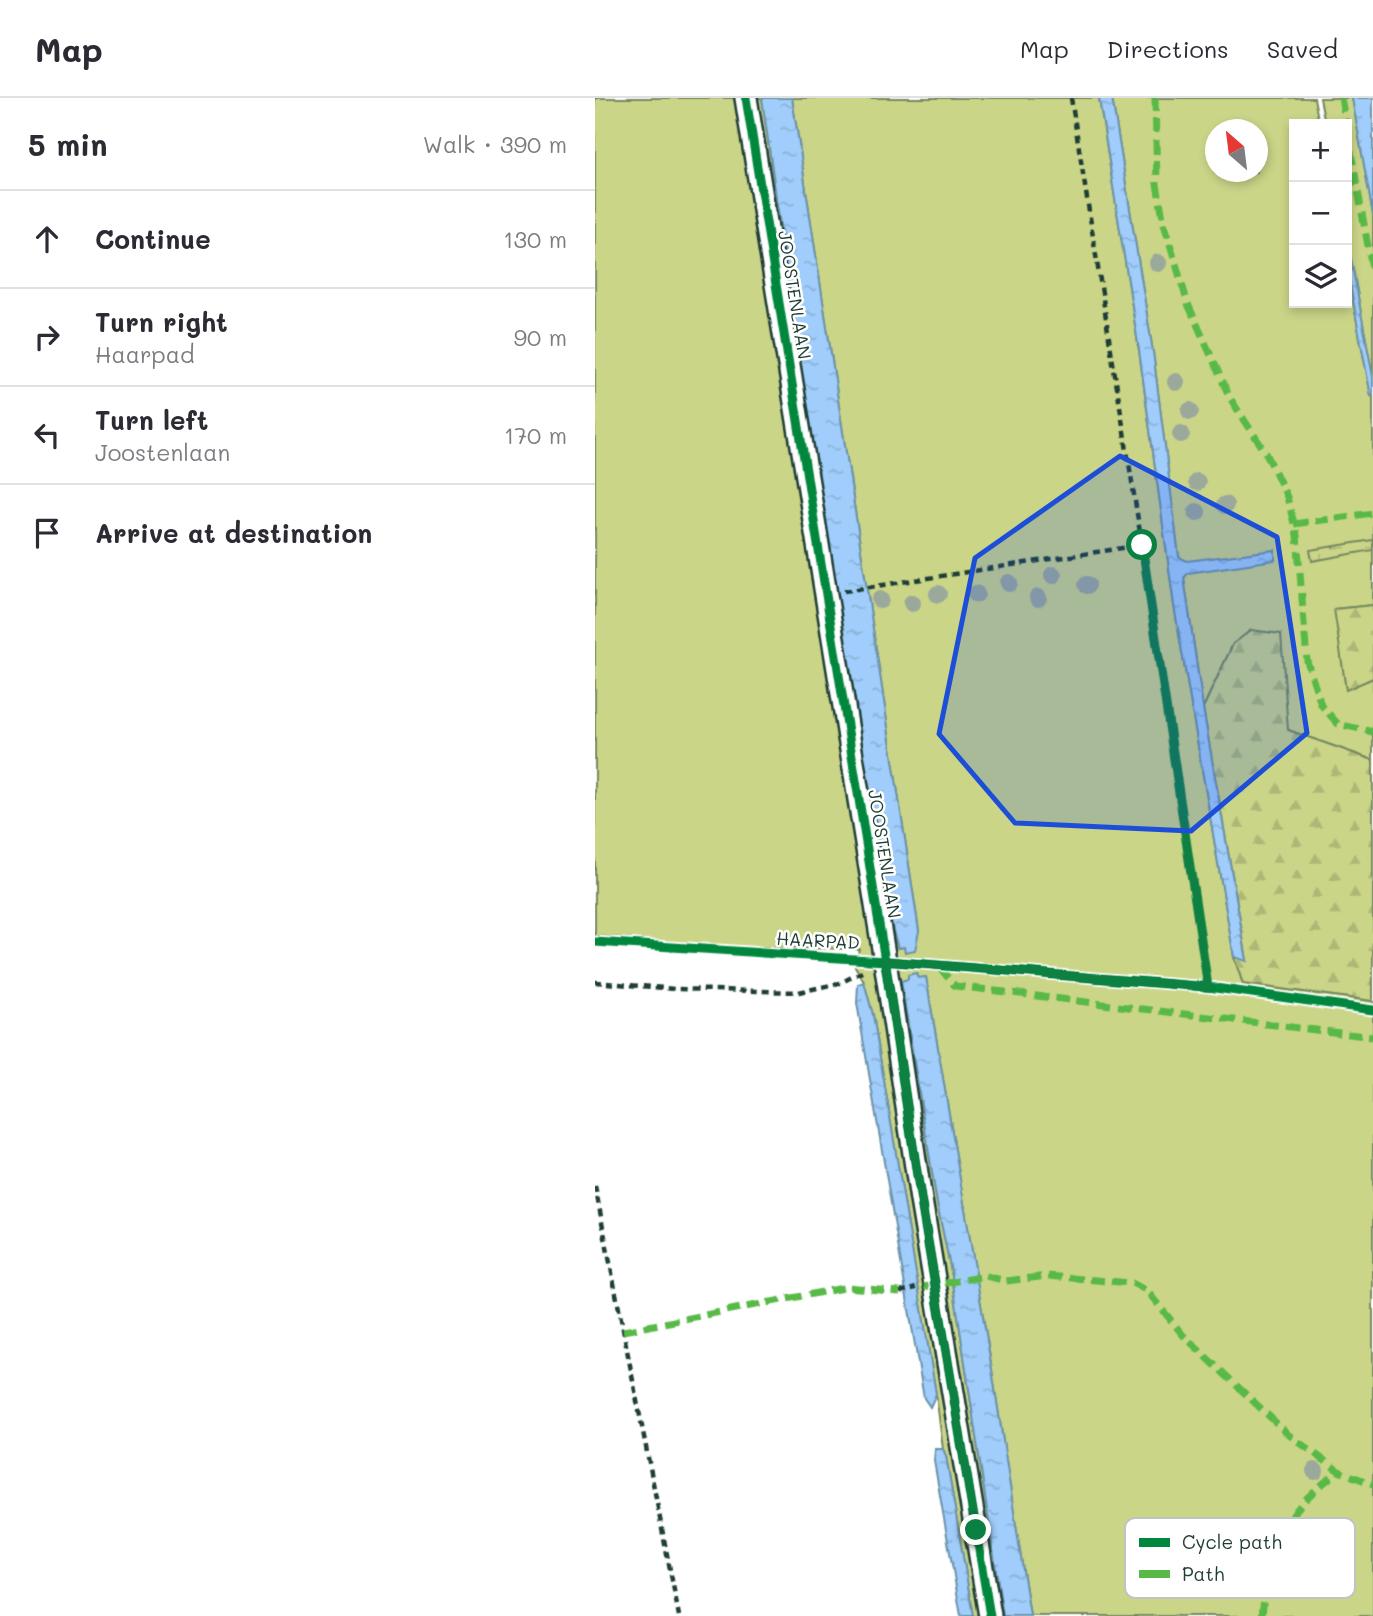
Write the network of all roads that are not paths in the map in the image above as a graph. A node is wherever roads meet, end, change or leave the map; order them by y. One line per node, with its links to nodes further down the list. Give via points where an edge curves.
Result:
1 (746, 98): 2 (street, JOOSTENLAAN)
2 (991, 1616)

